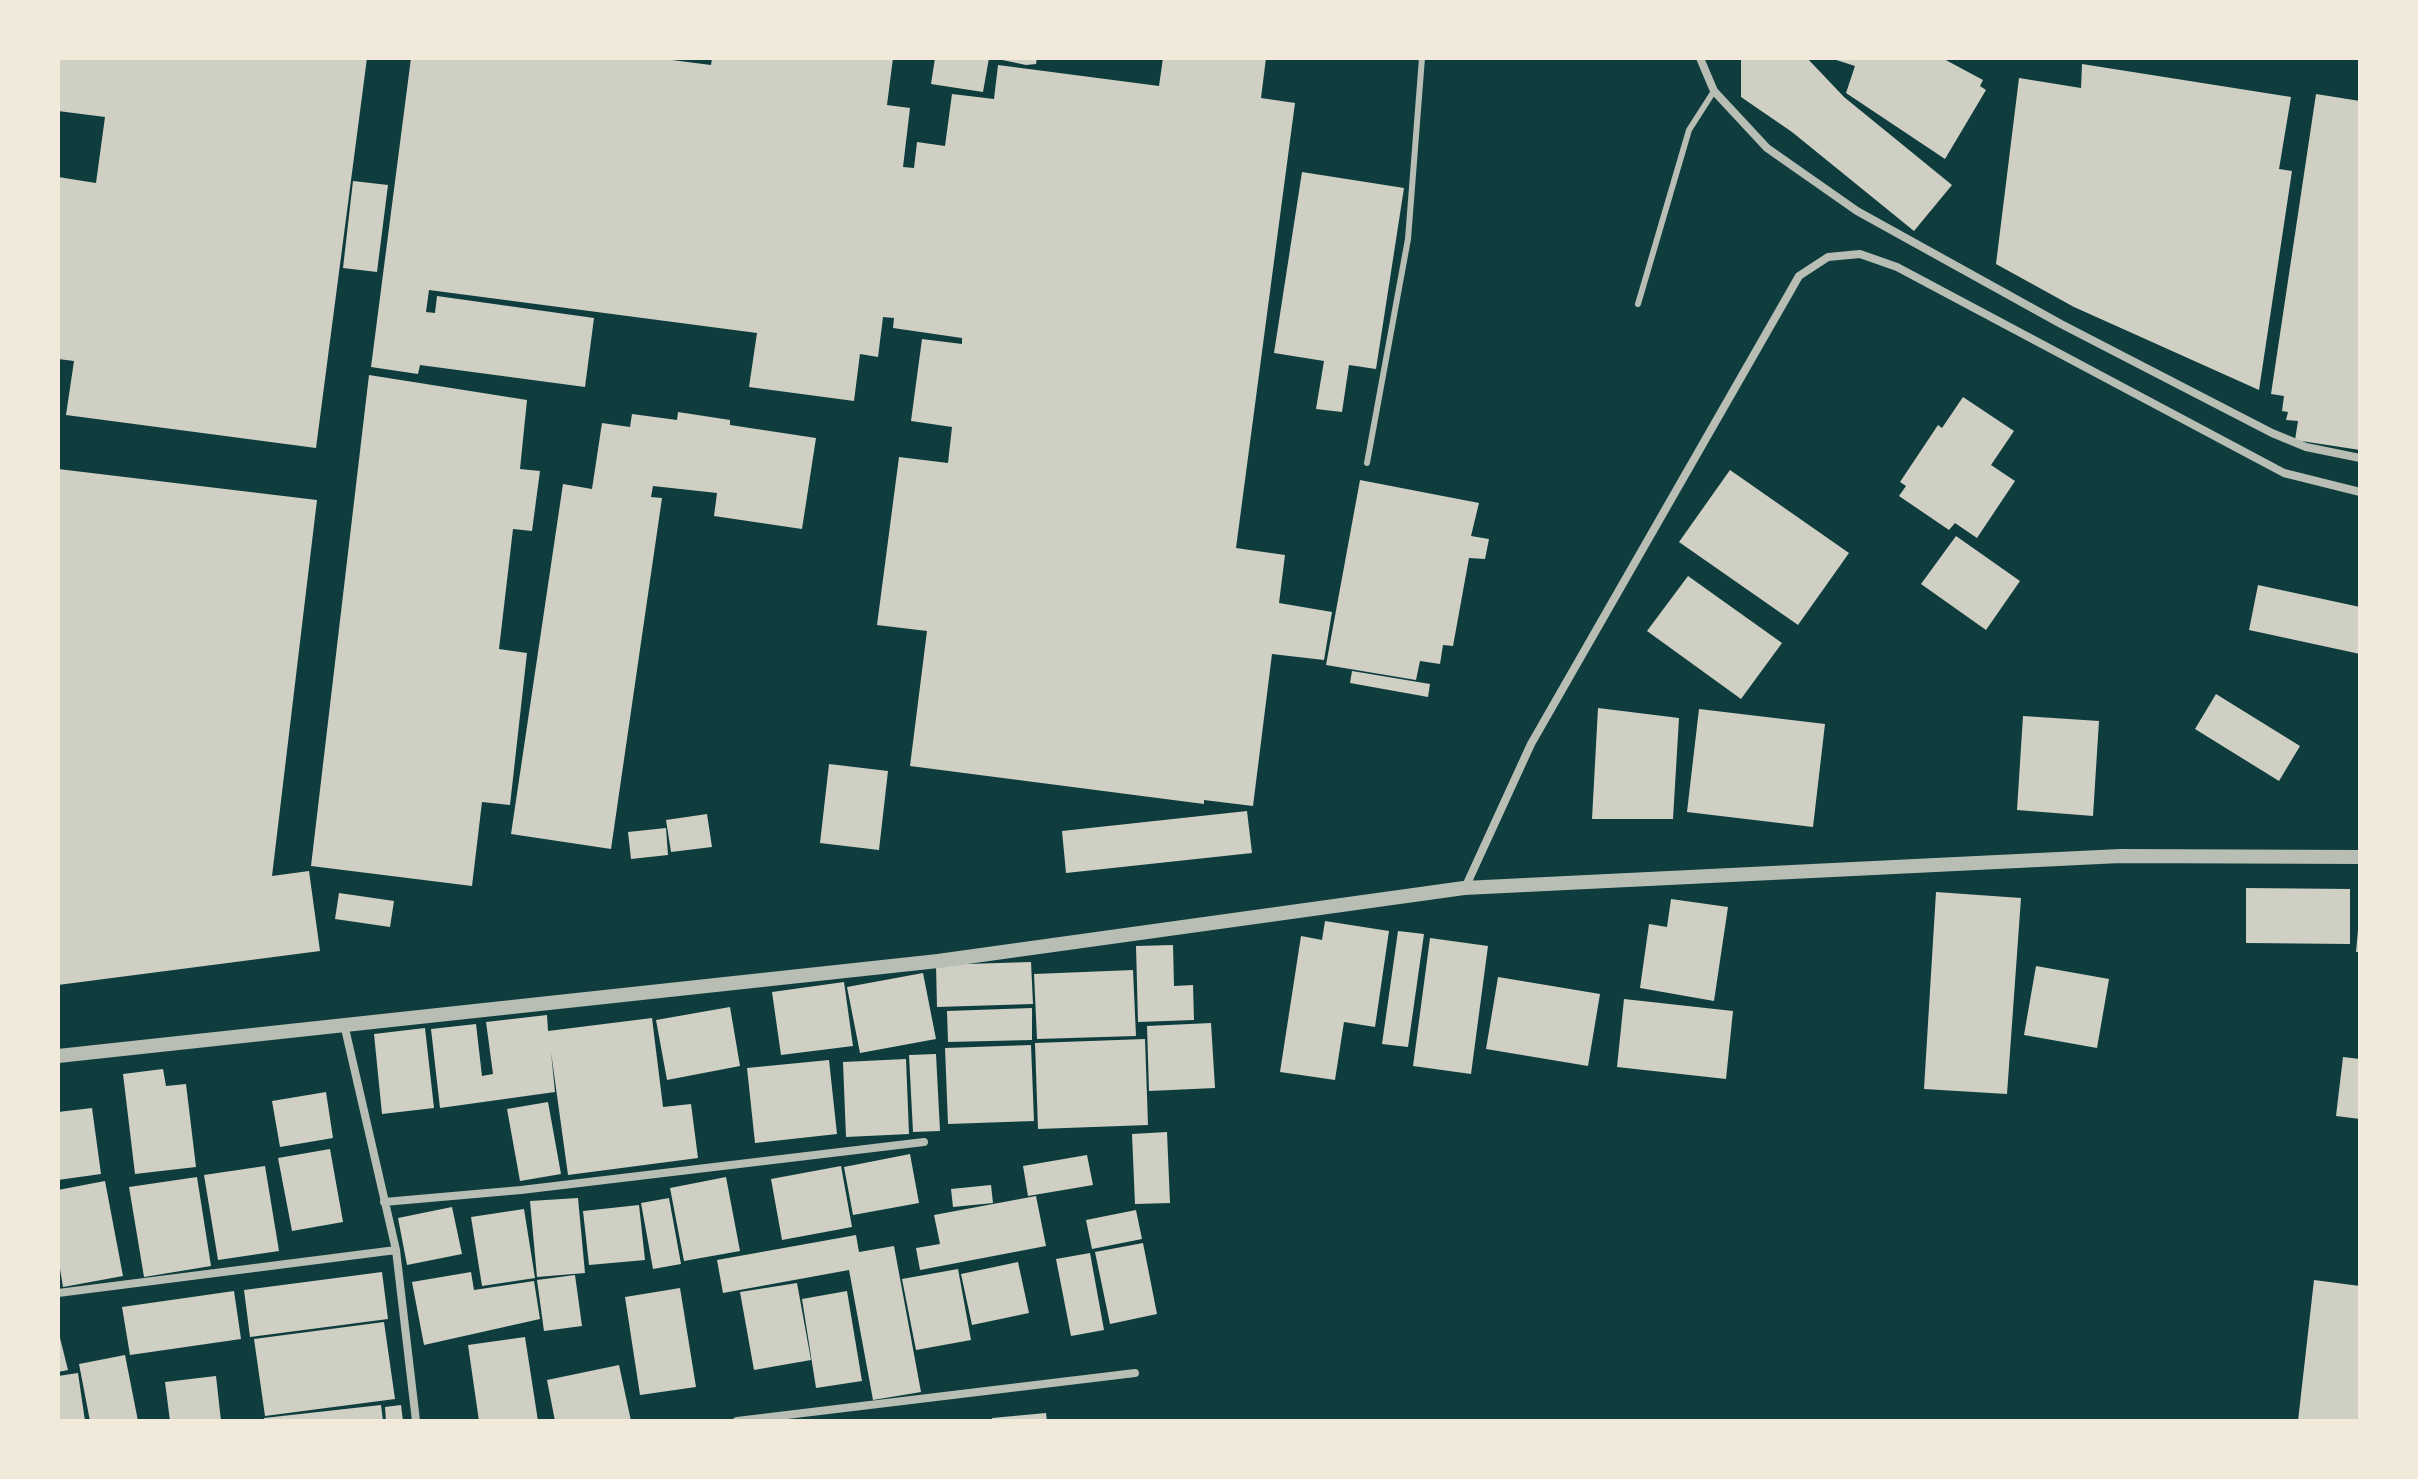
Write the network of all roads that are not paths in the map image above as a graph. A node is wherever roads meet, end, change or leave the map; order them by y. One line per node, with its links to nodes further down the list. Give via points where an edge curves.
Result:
1 (1422, 58): 6 (lane, via 1408,239)
2 (1700, 58): 3 (street)
3 (1714, 91): 4 (lane, via 1685,142); 5 (street, via 1767,148 1857,211 2272,433 2306,447)
4 (1638, 304)
5 (2360, 458)
6 (1367, 463)
7 (2360, 492): 9 (street, via 2284,473 1897,267 1860,254 1828,257 1799,276 1531,744)
8 (2360, 857): 9 (street, via 2120,856)
9 (1464, 888): 10 (street, via 938,961)
10 (344, 1023): 11 (street); 13 (street)
11 (58, 1056)
12 (924, 1142): 13 (street)
13 (384, 1202): 14 (street)
14 (396, 1250): 15 (street); 17 (street)
15 (58, 1293)
16 (1135, 1373): 18 (street)
17 (416, 1421)
18 (737, 1421)

